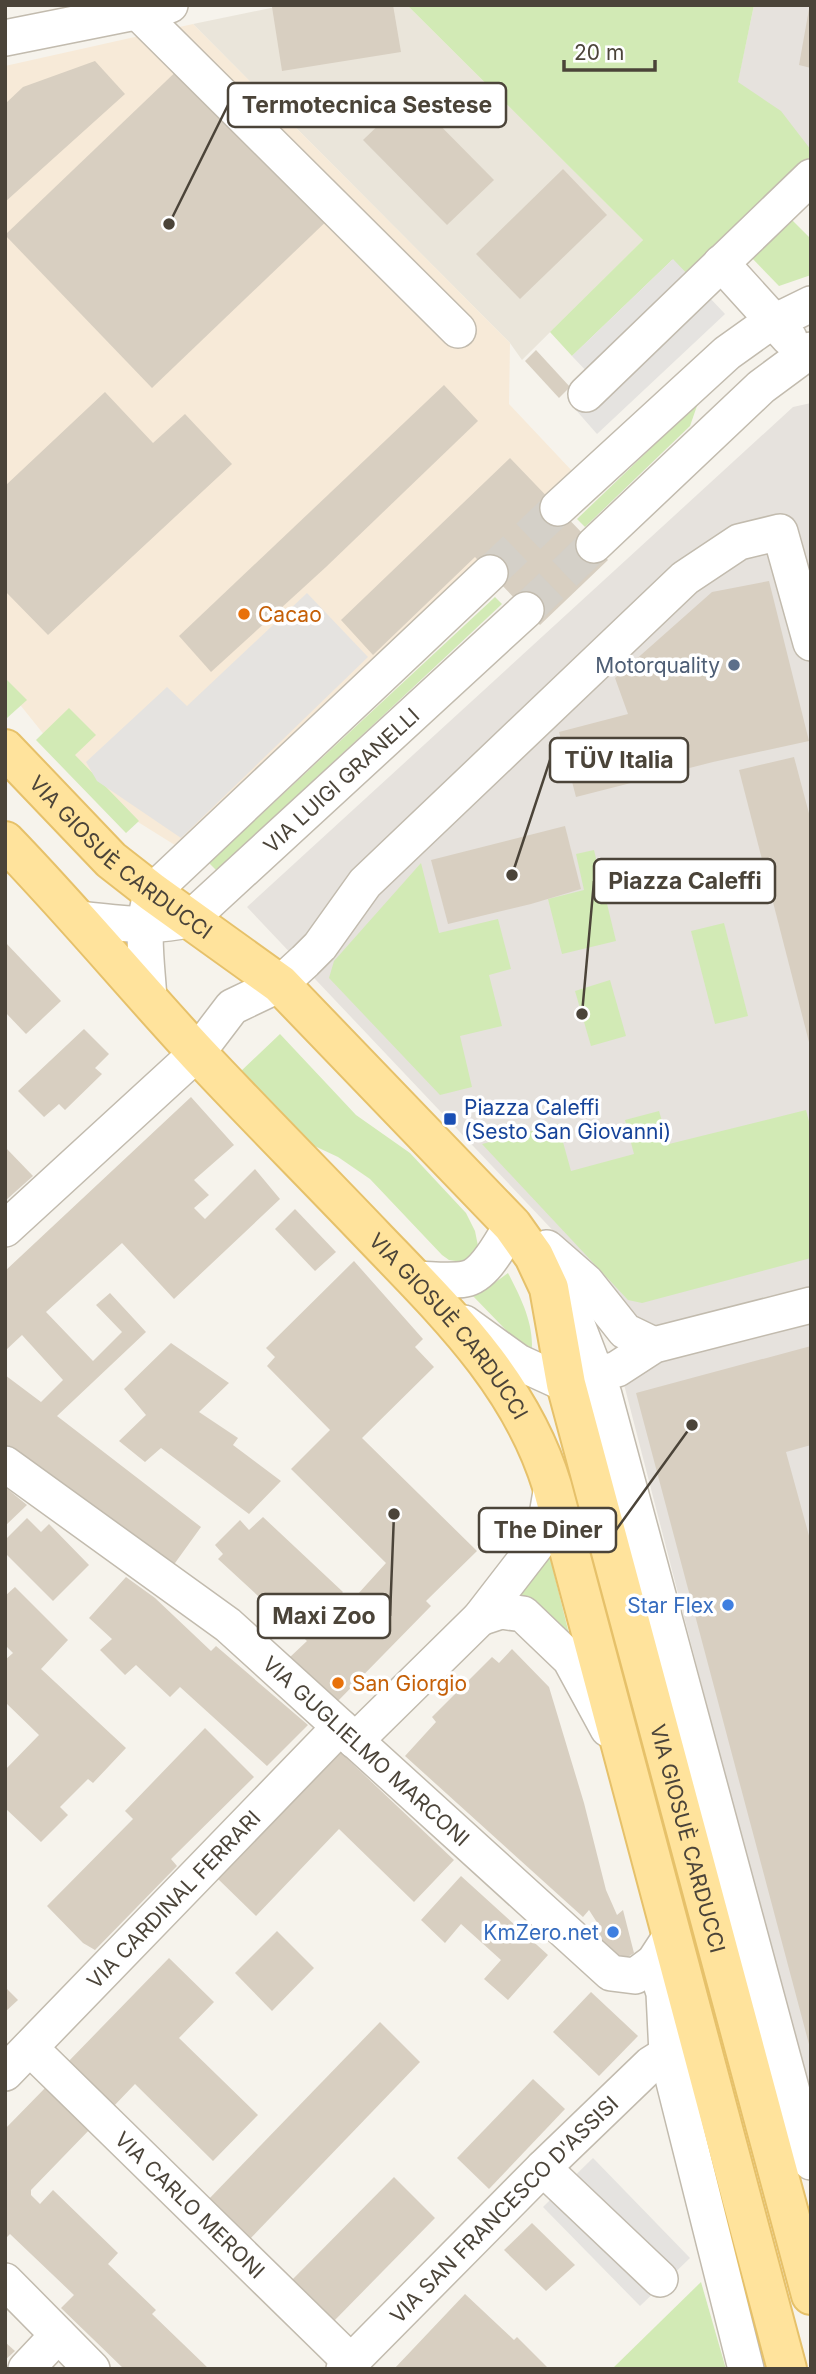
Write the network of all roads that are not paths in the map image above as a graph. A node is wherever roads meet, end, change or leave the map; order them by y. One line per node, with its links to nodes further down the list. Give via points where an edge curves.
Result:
1 (154, 8): 2 (street); 7 (street)
2 (5, 38)
3 (811, 177): 4 (street)
4 (722, 263): 6 (street); 9 (street)
5 (811, 304): 6 (street)
6 (774, 321): 8 (street); 10 (street, via 715,363)
7 (458, 330)
8 (807, 352): 11 (street, via 761,387)
9 (586, 394)
10 (558, 508)
11 (594, 545)
12 (490, 573): 17 (street)
13 (526, 610): 19 (street, VIA LUIGI GRANELLI)
14 (811, 643): 20 (street, via 780,533 739,542 685,578 375,873 320,946)
15 (5, 749): 17 (main road, VIA GIOSUÈ CARDUCCI, via 111,860)
16 (5, 841): 18 (main road, VIA GIOSUÈ CARDUCCI)
17 (149, 909): 18 (street); 19 (main road, VIA GIOSUÈ CARDUCCI); 21 (street)
18 (78, 919): 21 (main road, VIA GIOSUÈ CARDUCCI)
19 (190, 919): 20 (main road, VIA GIOSUÈ CARDUCCI)
20 (280, 984): 22 (street, via 232,1007); 23 (main road, VIA GIOSUÈ CARDUCCI)
21 (149, 999): 22 (main road, VIA GIOSUÈ CARDUCCI)
22 (197, 1053): 24 (street); 25 (main road, VIA GIOSUÈ CARDUCCI)
23 (512, 1225): 25 (street, via 473,1276); 28 (street, via 586,1282 625,1331); 29 (main road, VIA GIOSUÈ CARDUCCI, via 534,1256)
24 (5, 1229)
25 (414, 1279): 27 (main road, VIA GIOSUÈ CARDUCCI)
26 (811, 1305): 28 (street)
27 (442, 1308): 29 (street, via 518,1362); 31 (main road, VIA GIOSUÈ CARDUCCI, via 508,1390)
28 (654, 1345): 29 (street)
29 (596, 1381): 39 (street, VIA GIOSUÈ CARDUCCI); 41 (main road, VIA GIOSUÈ CARDUCCI)
30 (5, 1464): 33 (street, VIA GUGLIELMO MARCONI, via 228,1625)
31 (552, 1486): 32 (street, VIA CARDINAL FERRARI, via 538,1543); 34 (main road, VIA GIOSUÈ CARDUCCI)
32 (480, 1618): 33 (street, VIA CARDINAL FERRARI); 34 (street, via 501,1612 523,1614 570,1660)
33 (348, 1734): 35 (street, VIA GUGLIELMO MARCONI, via 611,1972 635,1976); 36 (street, VIA CARDINAL FERRARI)
34 (623, 1755): 35 (main road, VIA GIOSUÈ CARDUCCI)
35 (663, 1949): 37 (street, VIA GIOSUÈ CARDUCCI); 50 (main road, VIA GIOSUÈ CARDUCCI)
36 (30, 2048): 38 (street, VIA CARDINAL FERRARI); 46 (street, VIA CARLO MERONI)
37 (667, 2054): 40 (street, VIA SAN FRANCESCO D'ASSISI); 49 (street, VIA GIOSUÈ CARDUCCI)
38 (5, 2073)
39 (811, 2162)
40 (543, 2168): 42 (street); 46 (street, VIA SAN FRANCESCO D'ASSISI)
41 (801, 2212): 44 (main road, VIA GIOSUÈ CARDUCCI)
42 (660, 2279)
43 (5, 2281): 45 (street)
44 (811, 2295)
45 (58, 2335): 47 (street); 48 (street)
46 (348, 2365)
47 (26, 2369)
48 (92, 2369)
49 (746, 2369)
50 (787, 2369)

